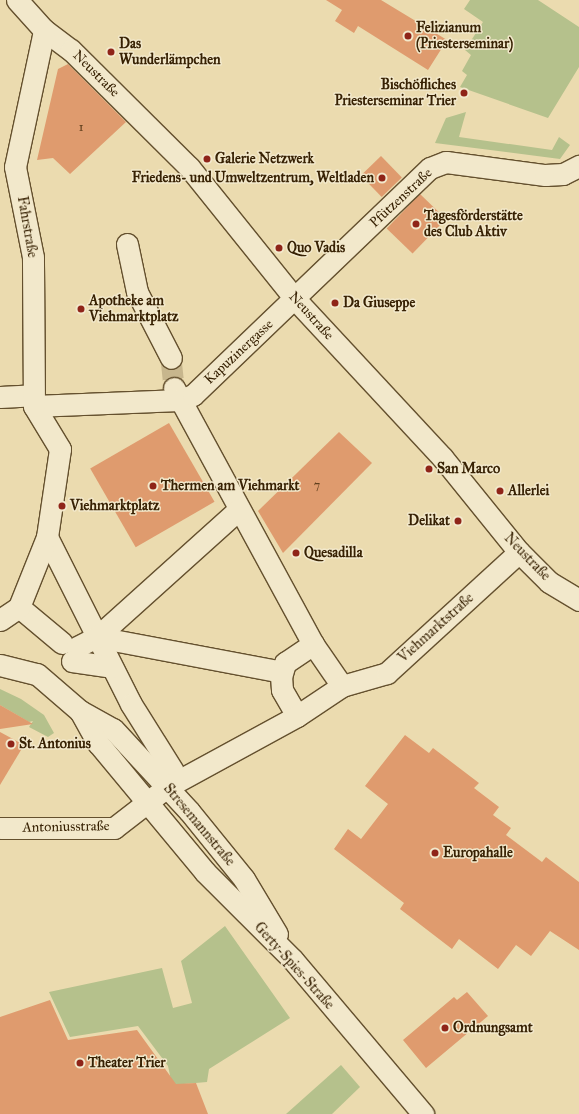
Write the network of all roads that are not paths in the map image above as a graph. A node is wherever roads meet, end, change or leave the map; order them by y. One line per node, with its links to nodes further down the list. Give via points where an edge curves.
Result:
1 (17, 0): 2 (street, Neustraße)
2 (44, 30): 4 (street, Fahrstraße); 6 (street, Neustraße, via 71,50 189,167)
3 (579, 166): 6 (street, Pfützenstraße, via 563,174 545,175 446,162 418,178)
4 (8, 169): 10 (street, Fahrstraße, via 33,257)
5 (127, 244): 7 (street, via 137,292)
6 (295, 299): 8 (street, Kapuzinergasse, via 193,395); 13 (street, Neustraße, via 442,457)
7 (172, 358)
8 (177, 394): 10 (street); 11 (street)
9 (0, 397): 10 (street)
10 (33, 400): 12 (street, via 60,449)
11 (239, 509): 17 (street); 18 (street)
12 (47, 536): 15 (street); 17 (street)
13 (519, 552): 14 (street, Neustraße, via 548,582); 25 (street, Viehmarktstraße, via 387,673)
14 (579, 600)
15 (19, 607): 16 (street); 19 (street)
16 (0, 620)
17 (97, 637): 19 (street); 22 (street); 24 (street)
18 (313, 644): 24 (street, via 285,663); 25 (street)
19 (70, 650): 22 (street)
20 (0, 652): 23 (street, Stresemannstraße)
21 (0, 666): 23 (street, Stresemannstraße)
22 (112, 667): 28 (street)
23 (23, 668): 26 (street, Stresemannstraße, via 50,683)
24 (282, 672): 27 (street, via 282,690)
25 (342, 686): 27 (street)
26 (80, 711): 28 (street, Stresemannstraße, via 113,729); 29 (street, Stresemannstraße, via 98,743)
27 (297, 716): 28 (street)
28 (170, 779): 29 (street); 31 (street, Stresemannstraße, via 244,879)
29 (148, 802): 30 (street, Antoniusstraße, via 114,828); 31 (street, Gerty-Spies-Straße, via 205,872)
30 (0, 828)
31 (293, 960): 32 (street, Gerty-Spies-Straße)
32 (413, 1111)

